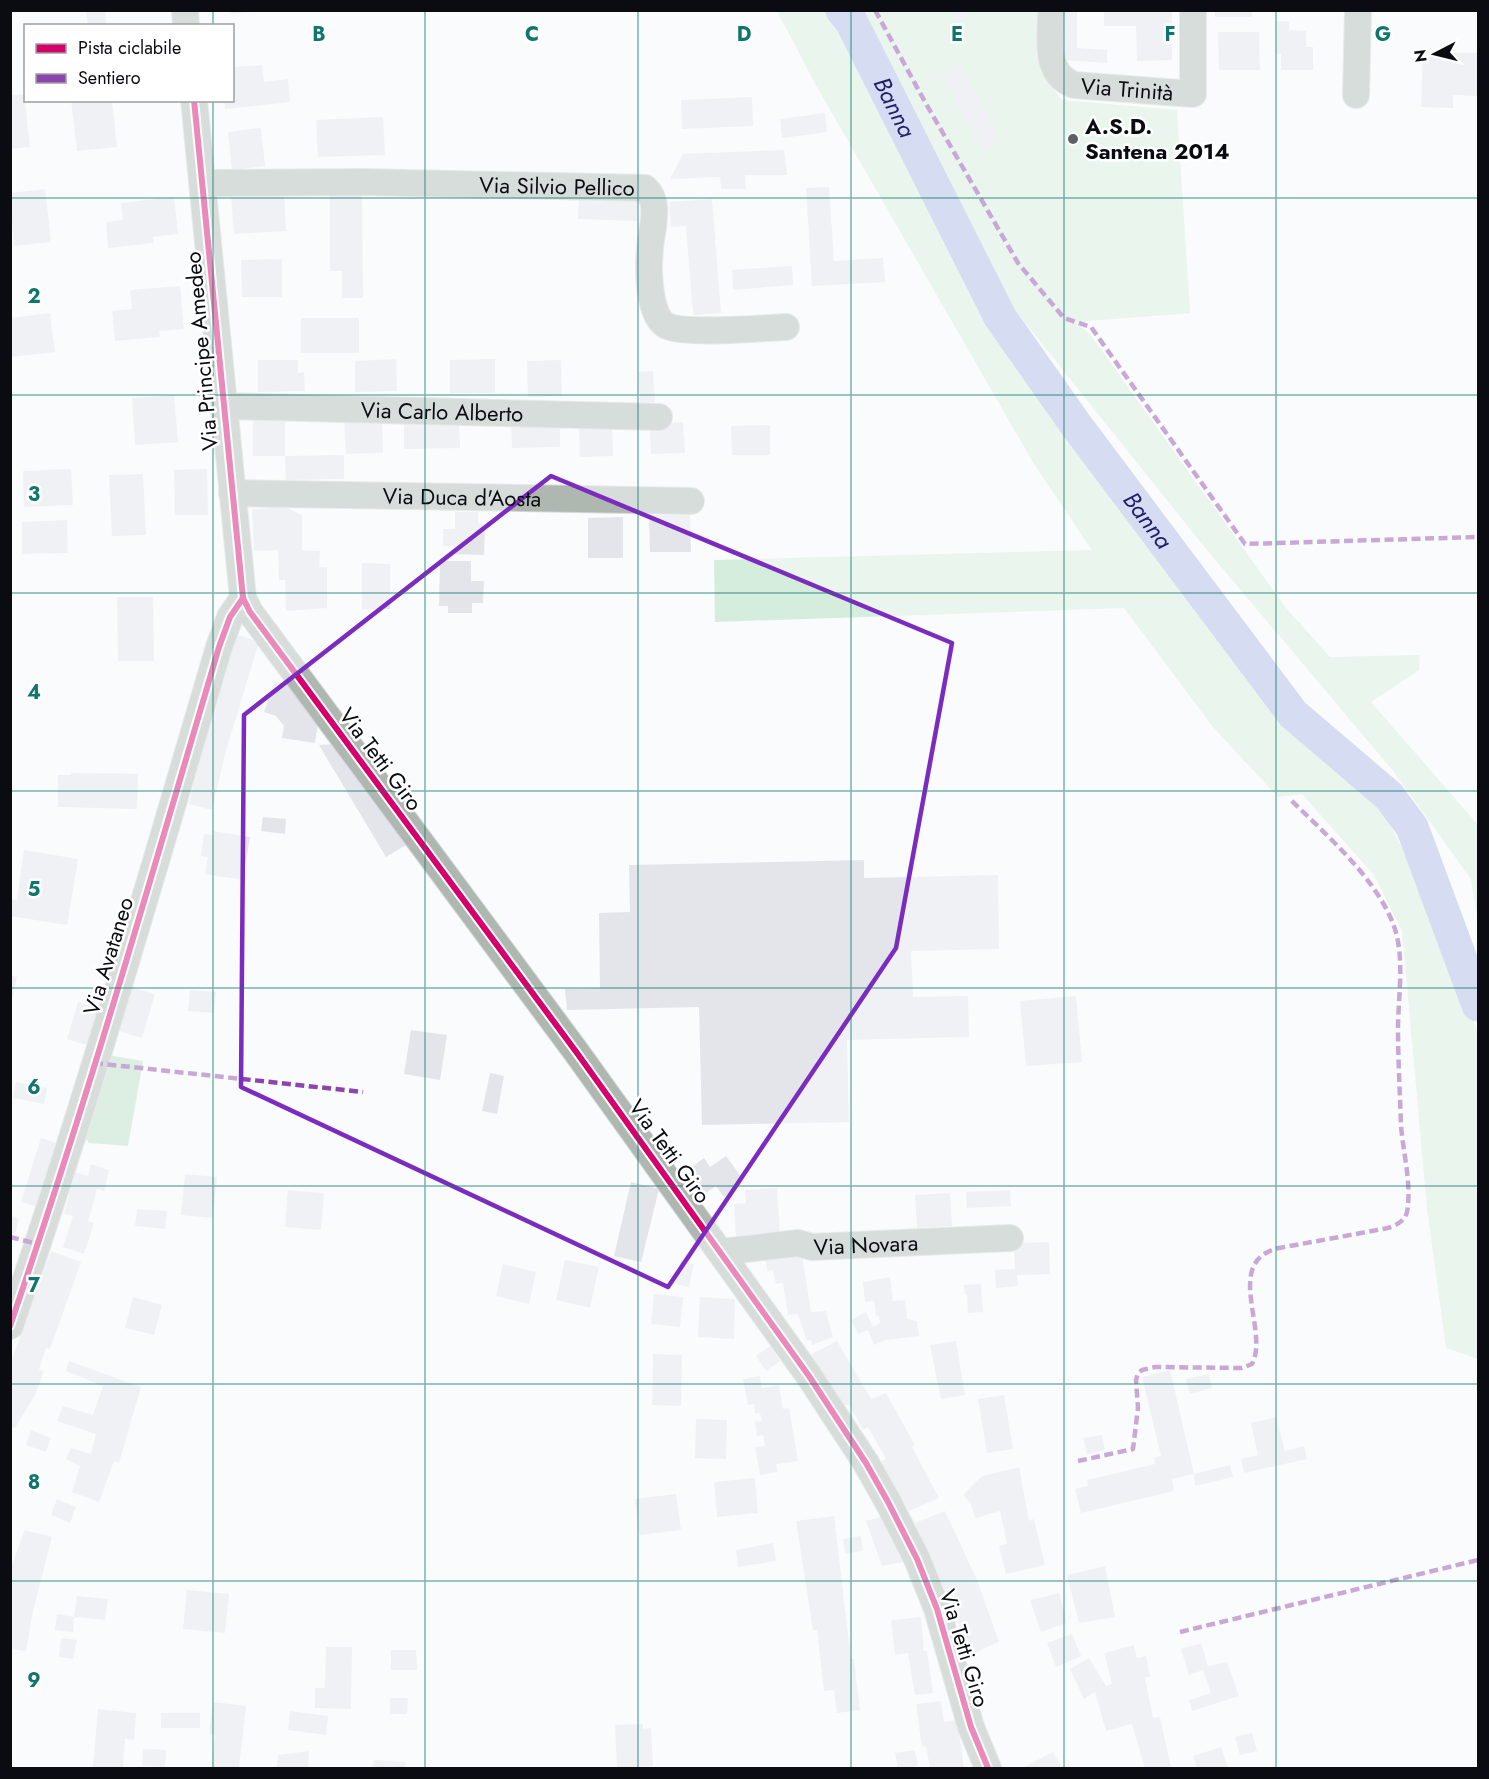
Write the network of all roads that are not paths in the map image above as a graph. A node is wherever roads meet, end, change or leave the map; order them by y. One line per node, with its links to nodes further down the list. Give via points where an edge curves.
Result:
1 (1051, 10): 2 (street, Via Trinità, via 1051,55 1054,70 1064,81 1193,94)
2 (1192, 10)
3 (1358, 10): 4 (street)
4 (1356, 95)
5 (194, 102): 6 (street, Via Principe Amedeo)
6 (203, 183): 7 (street, Via Silvio Pellico, via 645,188 654,204 649,264 652,300 660,322 695,330); 8 (street, Via Principe Amedeo)
7 (786, 327)
8 (224, 406): 9 (street, Via Carlo Alberto); 10 (street, Via Principe Amedeo)
9 (659, 417)
10 (232, 494): 11 (street, Via Duca d'Aosta); 12 (street, Via Principe Amedeo)
11 (691, 501)
12 (243, 598): 14 (street, Via Tetti Giro); 15 (street, Via Avataneo, via 219,647 122,973)
13 (1010, 1238): 14 (street, Via Novara, via 812,1247 798,1243)
14 (721, 1252): 16 (street, Via Tetti Giro, via 866,1463 896,1516 937,1609 971,1727)
15 (10, 1326)
16 (988, 1768)

